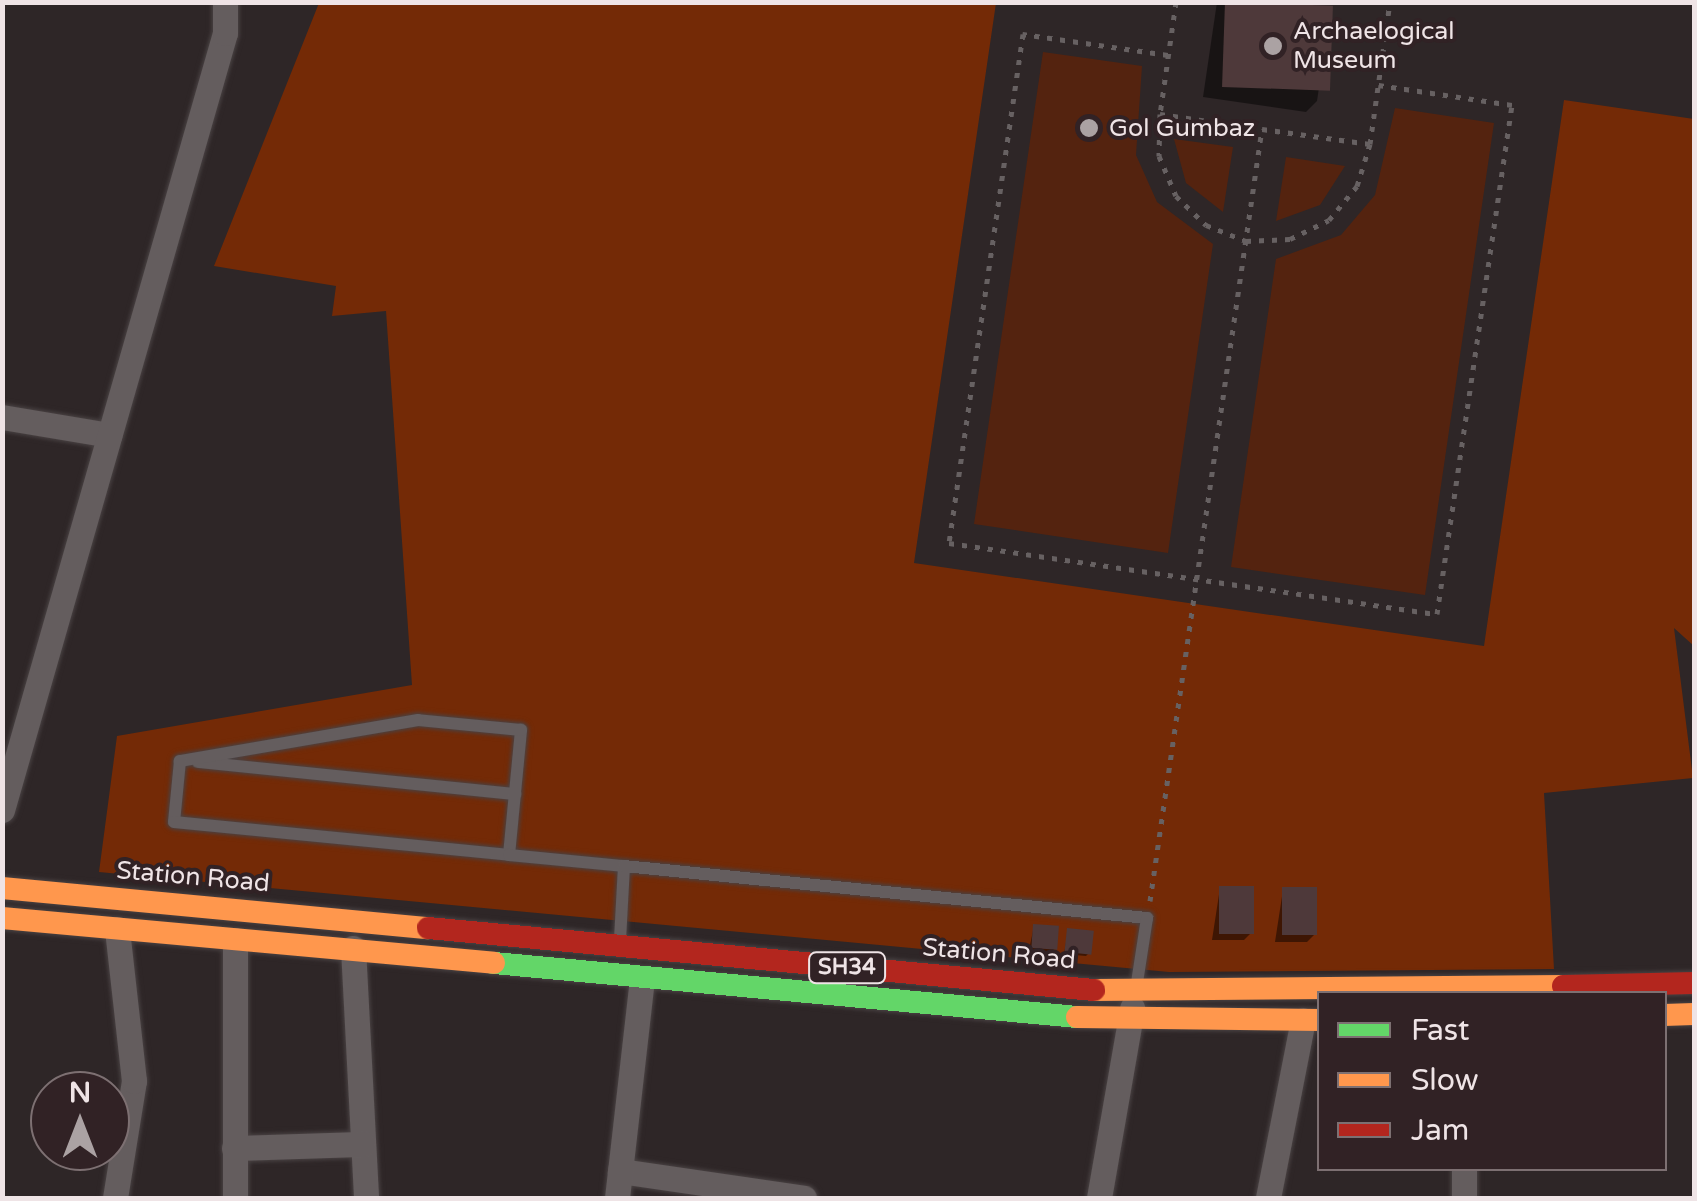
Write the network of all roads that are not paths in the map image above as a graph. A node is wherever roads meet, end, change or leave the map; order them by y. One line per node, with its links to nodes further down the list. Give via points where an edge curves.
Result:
1 (224, 2): 3 (street, via 224,33)
2 (2, 416): 3 (street)
3 (110, 435): 6 (street)
4 (180, 761): 5 (lane); 5 (lane, via 418,720 521,730); 7 (lane, via 174,822)
5 (515, 794): 7 (lane)
6 (2, 810)
7 (509, 855): 8 (lane)
8 (624, 866): 14 (lane); 17 (lane, via 1147,918)
9 (2, 888): 14 (main road, Station Road / SH34)
10 (2, 918): 11 (main road, SH34)
11 (117, 929): 12 (main road, SH34); 26 (street, via 134,1081)
12 (235, 940): 13 (main road, SH34); 23 (street)
13 (354, 948): 15 (main road, SH34); 22 (street)
14 (619, 948): 17 (main road, Station Road / SH34)
15 (642, 980): 21 (main road, SH34); 24 (street)
16 (1694, 983): 17 (main road, Station Road / SH34)
17 (1136, 994): 21 (street)
18 (1694, 1014): 19 (main road)
19 (1667, 1015)
20 (1311, 1020): 21 (main road, SH34); 32 (street)
21 (1129, 1022): 31 (street)
22 (363, 1144): 23 (street); 28 (street)
23 (234, 1148): 27 (street)
24 (620, 1170): 29 (street); 30 (street)
25 (1464, 1171): 33 (street)
26 (115, 1198)
27 (235, 1198)
28 (366, 1198)
29 (617, 1198)
30 (804, 1198)
31 (1099, 1198)
32 (1268, 1198)
33 (1464, 1198)

